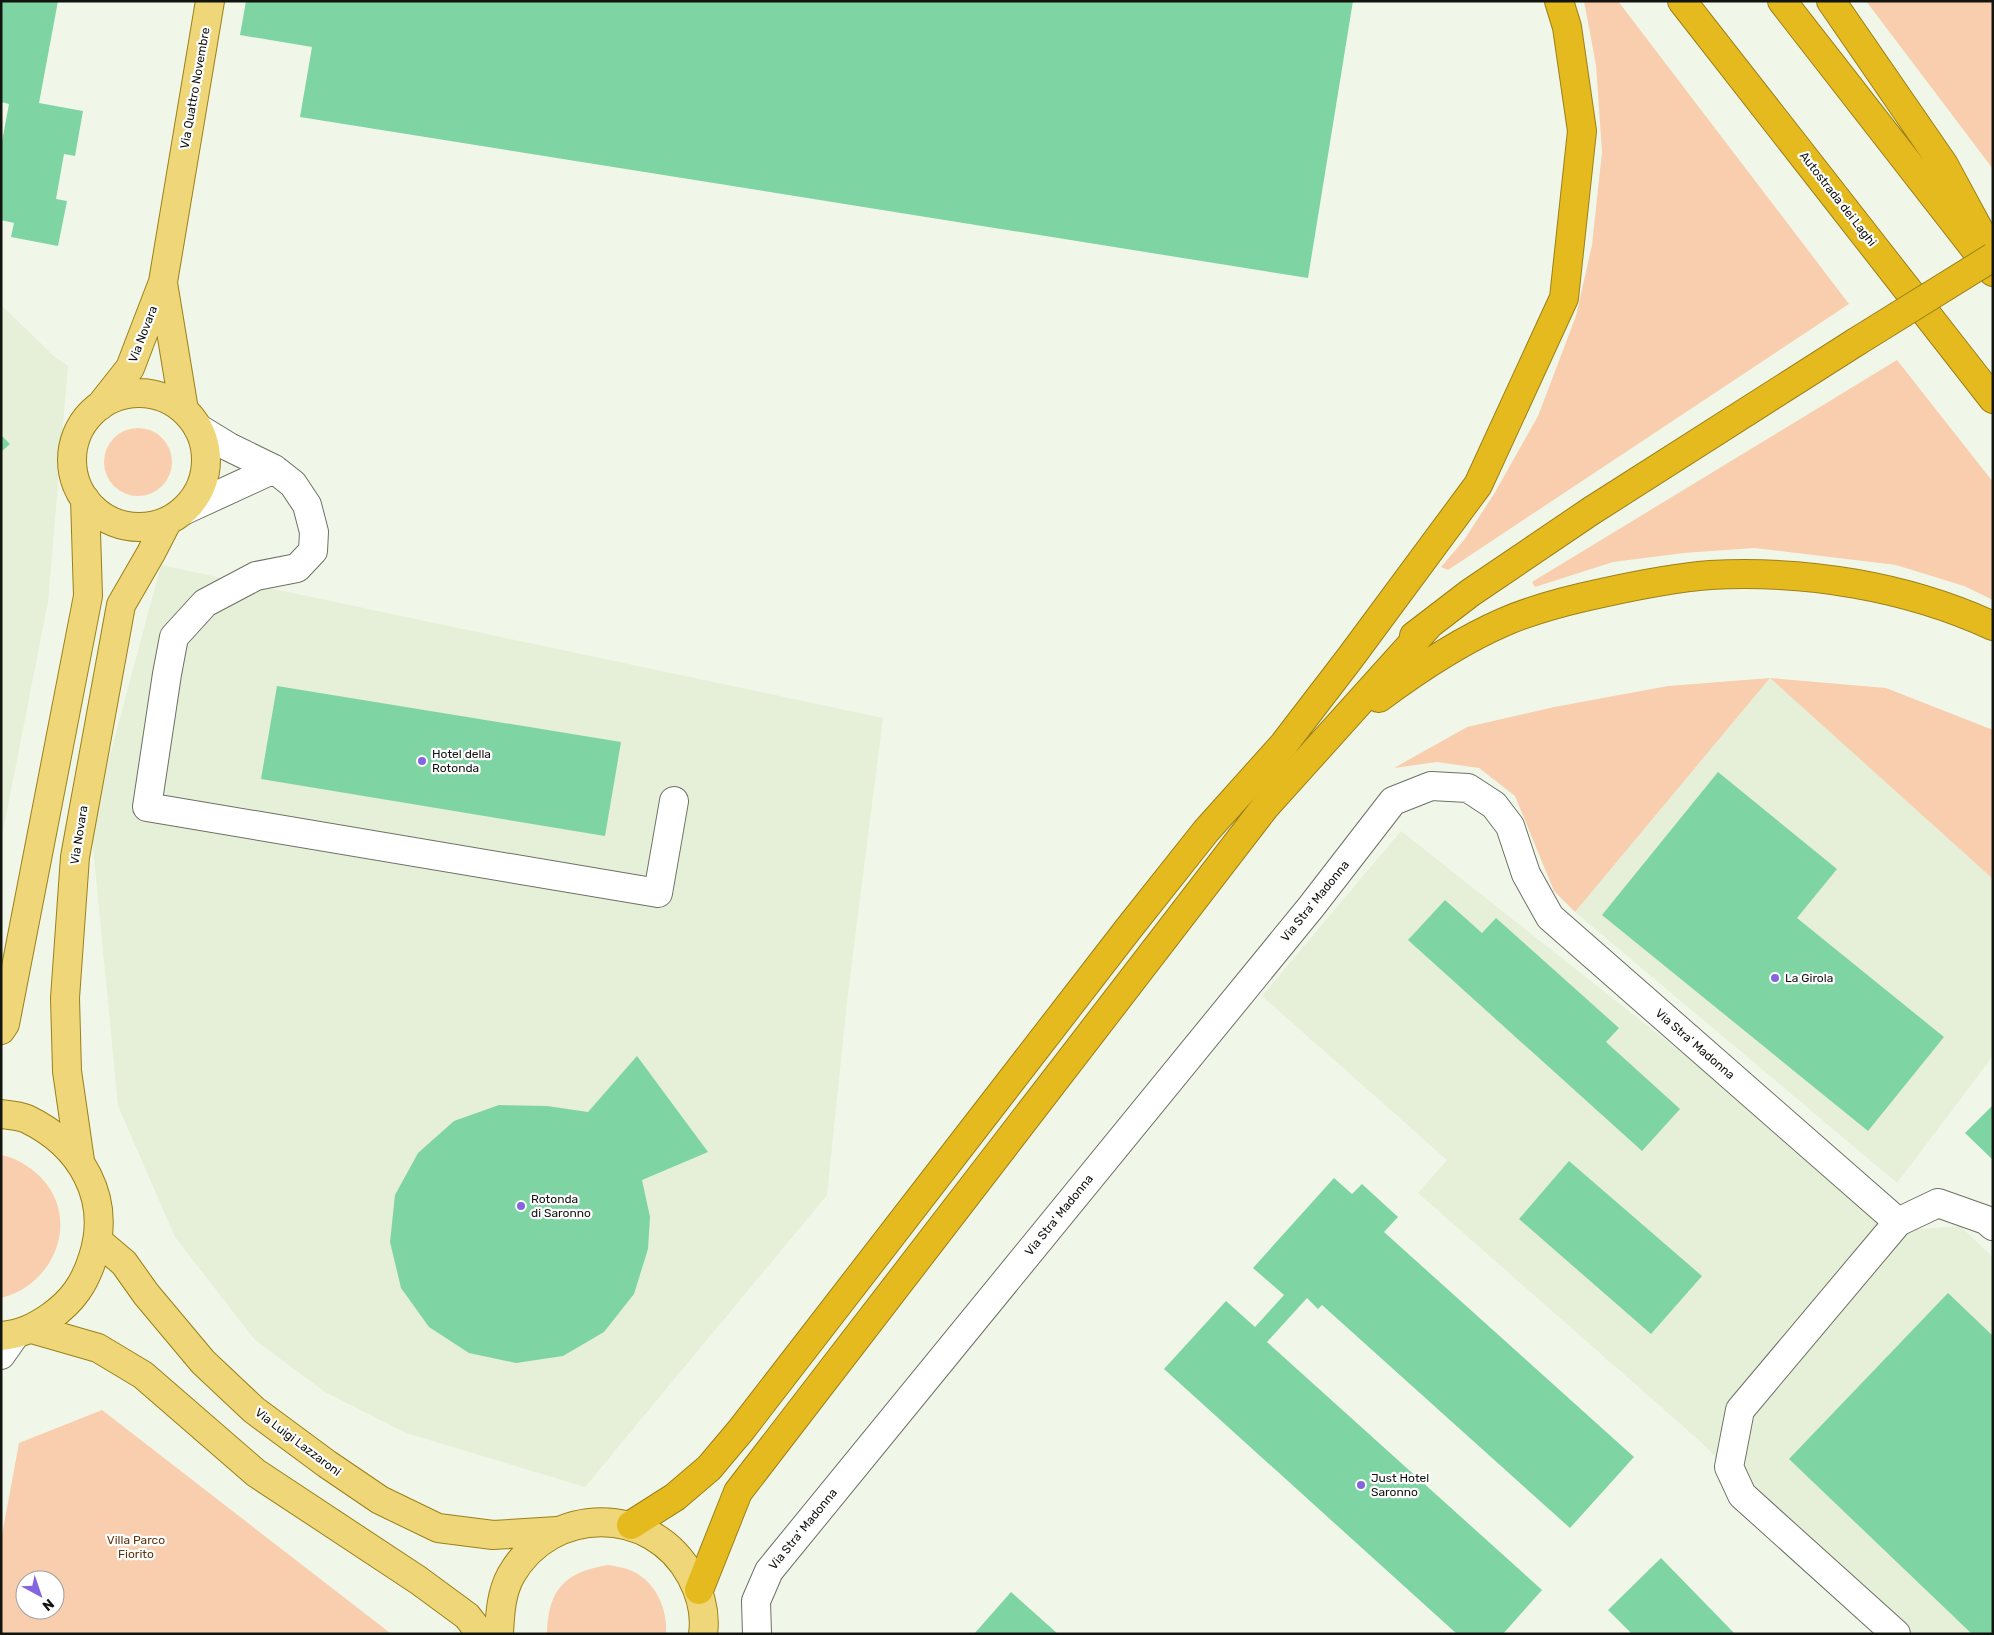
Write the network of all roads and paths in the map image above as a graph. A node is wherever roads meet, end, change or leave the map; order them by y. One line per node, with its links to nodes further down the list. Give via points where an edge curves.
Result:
1 (210, 1): 6 (main road, Via Quattro Novembre)
2 (1559, 1): 18 (highway, via 1567,27 1582,131 1564,298 1478,485)
3 (1682, 1): 10 (highway, Autostrada dei Laghi)
4 (1782, 1): 8 (highway)
5 (1831, 1): 7 (highway, via 1944,165)
6 (180, 176): 9 (main road, Via Novara)
7 (1993, 256): 16 (highway, bridge, via 1591,511)
8 (1993, 272)
9 (163, 282): 11 (main road, Via Novara, via 130,368); 12 (main road, Via Novara)
10 (1993, 399)
11 (100, 406): 12 (main road, Via Novara, via 120,396 143,393 165,398); 14 (main road, Via Novara, via 84,422 74,442 72,464 76,485)
12 (191, 419): 13 (street, via 229,447); 15 (main road, Via Novara, via 205,449 205,472 198,492)
13 (274, 469): 15 (street); 20 (street, via 293,484 307,505 314,532 313,551 297,568 256,576 205,603 174,637 147,807 658,893)
14 (84, 499): 15 (main road, Via Novara, via 103,518 125,527 146,527); 21 (main road, Via Novara, via 88,596)
15 (176, 516): 23 (main road, Via Novara, via 121,604 75,857 65,998 67,1071)
16 (1428, 626): 18 (highway, via 1350,684); 19 (highway)
17 (1993, 626): 19 (highway, via 1962,612 1868,585 1770,574 1646,583 1561,602 1504,622 1427,662 1374,701)
18 (1284, 744): 28 (highway, via 1206,831 1129,928 741,1430 702,1474 675,1497)
19 (1310, 758): 30 (highway, via 1240,839 738,1492)
20 (674, 801)
21 (1, 1030)
22 (1, 1114): 23 (main road, via 26,1118 56,1136)
23 (80, 1161): 26 (main road, via 93,1186 99,1214)
24 (1898, 1222): 25 (street, via 1938,1203 1986,1220); 34 (street, Via Stra' Madonna, via 1550,917 1526,874 1510,826 1494,805 1468,788 1431,786 1393,801 1311,907 769,1571 756,1601); 35 (street, via 1740,1410 1729,1467 1742,1495)
25 (1993, 1226)
26 (98, 1241): 27 (main road, via 87,1277 64,1308); 29 (main road, Via Luigi Lazzaroni, via 124,1263 203,1362 254,1410 380,1500 438,1528 493,1535)
27 (12, 1339): 31 (main road, via 98,1348 143,1375 256,1473 418,1580 467,1616)
28 (631, 1526): 29 (main road, via 606,1521 581,1523); 30 (main road, via 660,1540 683,1561)
29 (557, 1531): 32 (main road, via 530,1550 510,1576 500,1606)
30 (699, 1590): 33 (main road)
31 (481, 1634)
32 (499, 1634)
33 (703, 1634)
34 (757, 1634)
35 (1896, 1634)

